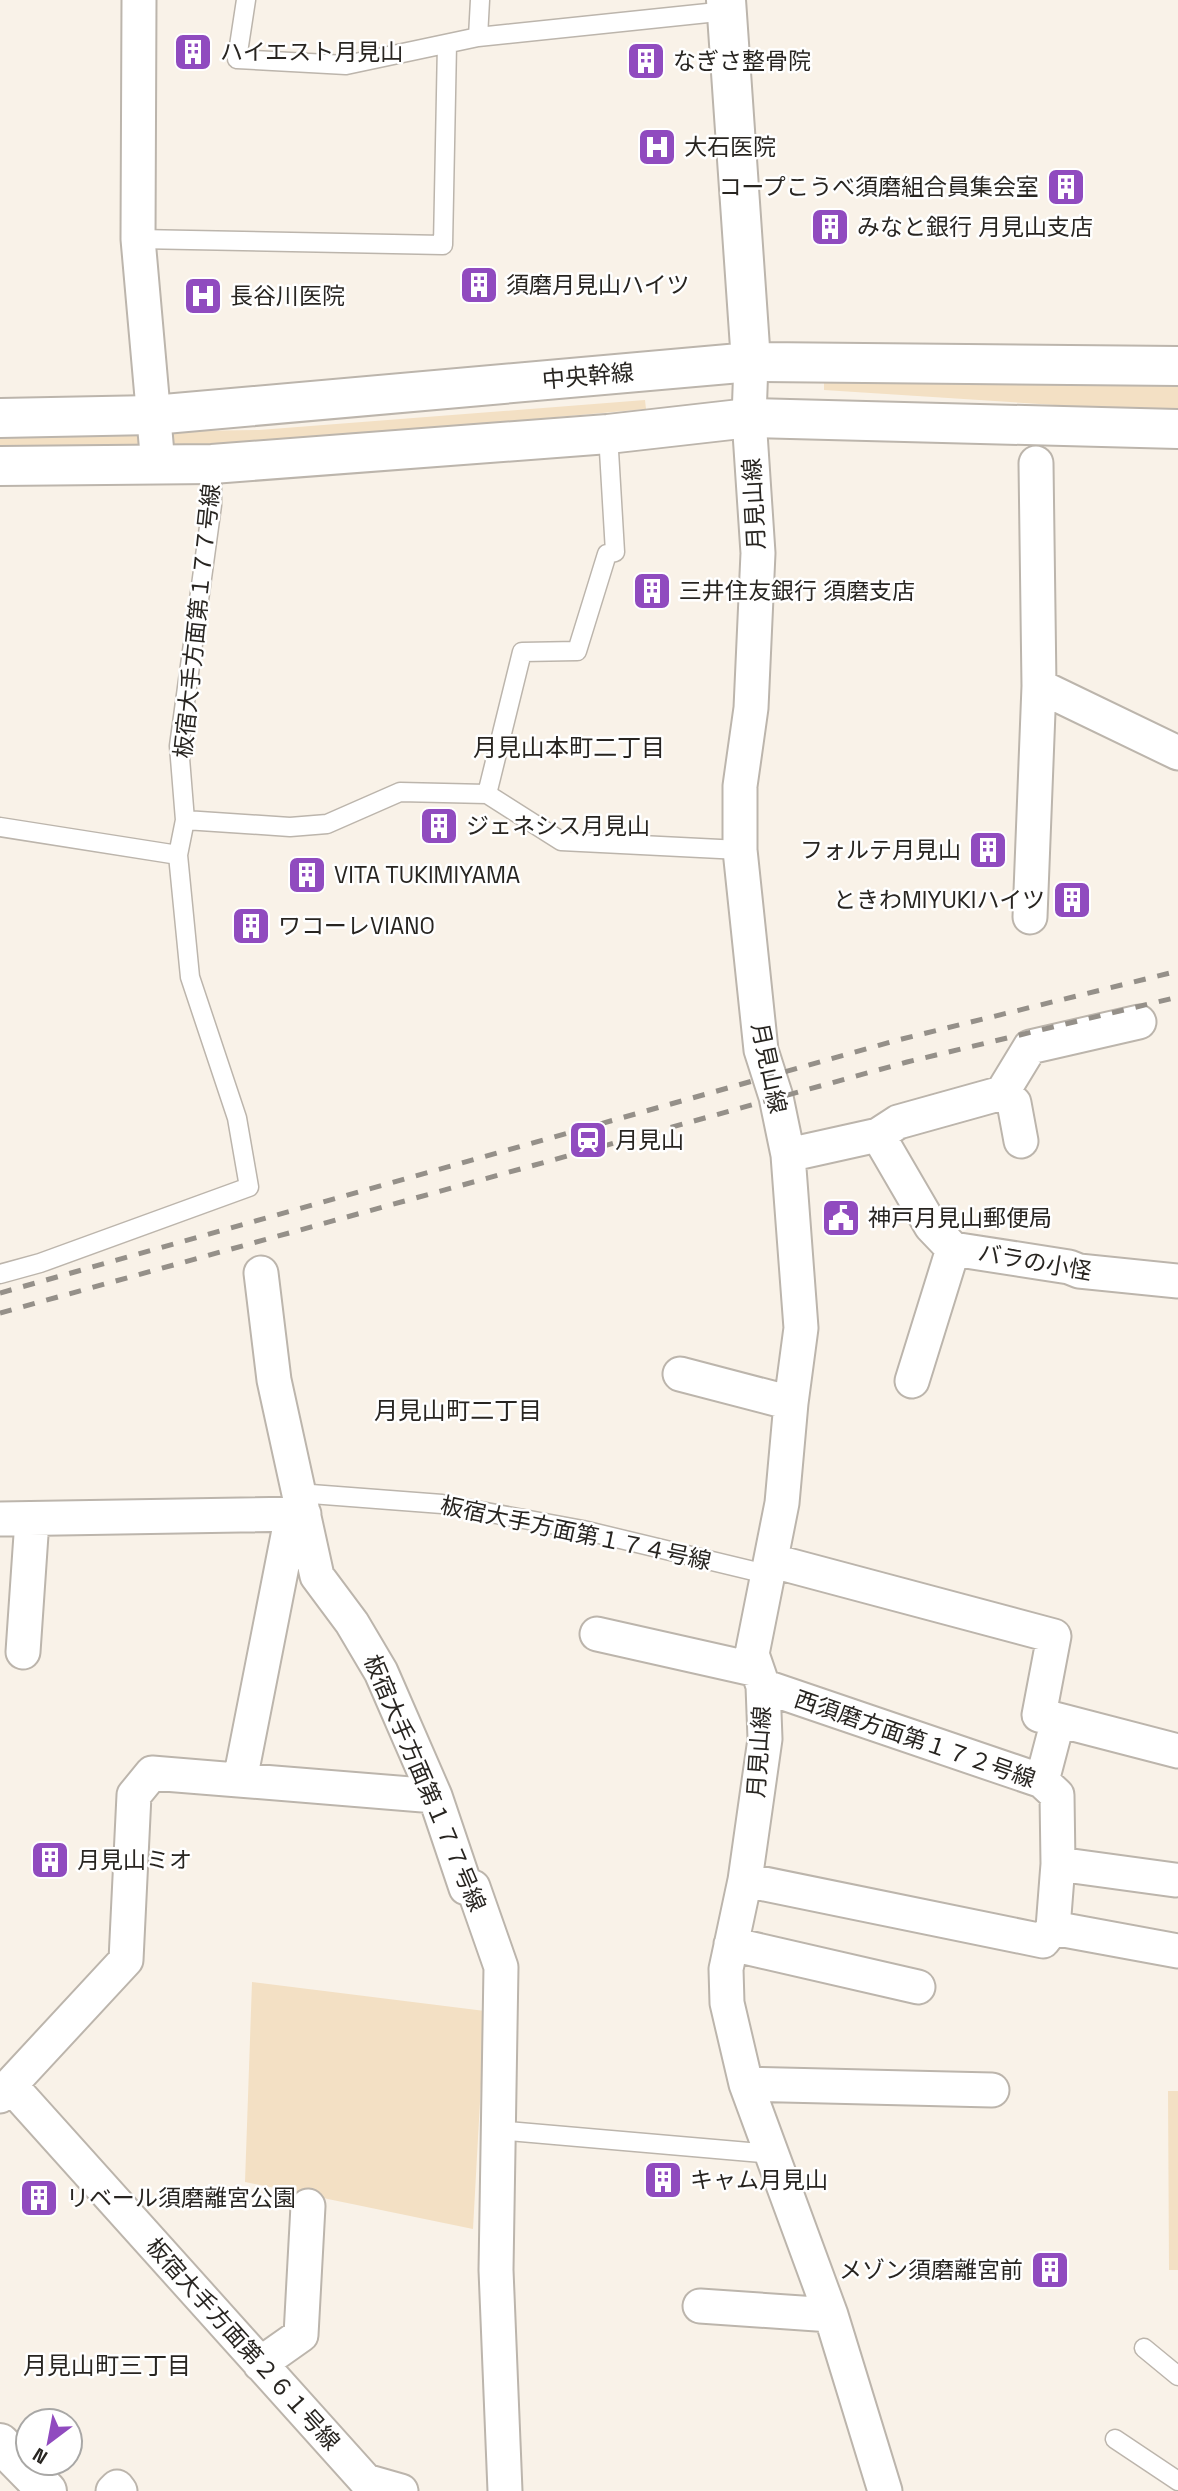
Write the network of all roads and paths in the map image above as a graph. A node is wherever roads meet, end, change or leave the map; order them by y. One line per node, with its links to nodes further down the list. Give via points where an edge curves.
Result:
1 (139, 0): 7 (street)
2 (246, 0): 6 (lane, via 237,59 346,65)
3 (480, 0): 5 (lane)
4 (726, 6): 5 (lane); 8 (street, 月見山線)
5 (478, 37): 6 (lane)
6 (447, 44): 7 (lane, via 443,244)
7 (138, 239): 10 (street)
8 (751, 362): 9 (street, 中央幹線); 10 (street, 中央幹線); 12 (street, 月見山線)
9 (1178, 366)
10 (153, 415): 11 (street, 中央幹線); 17 (street)
11 (0, 418)
12 (749, 418): 13 (street); 14 (street); 24 (street, 月見山線, via 758,553 751,708 740,786)
13 (1178, 429)
14 (608, 434): 16 (street); 21 (lane, via 615,552 607,554 577,651 522,652)
15 (1036, 463): 19 (street)
16 (212, 464): 17 (street); 22 (lane, 板宿大手方面第１７７号線, via 212,505 179,746)
17 (158, 466): 18 (street)
18 (0, 467)
19 (1039, 685): 20 (street); 26 (street)
20 (1178, 753)
21 (487, 794): 22 (lane, via 400,792 327,824 290,827); 24 (lane, via 561,841)
22 (185, 820): 25 (lane, 板宿大手方面第１７７号線)
23 (0, 827): 25 (lane)
24 (740, 850): 31 (street, 月見山線, via 761,1050)
25 (178, 855): 33 (lane, 板宿大手方面第１７７号線, via 190,977 237,1118 249,1187)
26 (1030, 917)
27 (1139, 1022): 28 (street, via 1030,1047)
28 (1002, 1093): 29 (street, via 898,1122); 30 (street, via 1013,1103)
29 (878, 1135): 31 (street); 32 (street, バラの小怪, via 931,1226)
30 (1021, 1141)
31 (788, 1155): 38 (street, 月見山線, via 801,1328)
32 (953, 1249): 35 (street, バラの小怪, via 1079,1271); 37 (street)
33 (0, 1273)
34 (261, 1273): 39 (street, 板宿大手方面第１７７号線, via 274,1380)
35 (1178, 1281)
36 (680, 1374): 38 (street)
37 (912, 1381)
38 (790, 1403): 41 (street, 月見山線)
39 (298, 1507): 40 (street); 41 (lane, 板宿大手方面第１７４号線, via 442,1504); 47 (street); 49 (street, 板宿大手方面第１７７号線, via 317,1576 382,1672)
40 (16, 1519): 43 (street)
41 (771, 1568): 44 (street, 月見山線, via 752,1654); 45 (street, via 1054,1636 1039,1715)
42 (597, 1634): 44 (street, 西須磨方面第１７２号線)
43 (23, 1652)
44 (760, 1678): 48 (street, 西須磨方面第１７２号線); 51 (street, 月見山線, via 765,1739)
45 (1058, 1720): 46 (street); 48 (street)
46 (1178, 1751)
47 (240, 1780): 49 (street); 59 (street, via 152,1773 134,1794 126,1960)
48 (1042, 1781): 50 (street, 西須磨方面第１７２号線, via 1057,1795)
49 (435, 1796): 60 (street, 板宿大手方面第１７７号線, via 466,1888 473,1887 501,1967)
50 (1058, 1864): 52 (street); 53 (street, 西須磨方面第１７２号線)
51 (746, 1880): 53 (street, via 1043,1941); 54 (street, 月見山線)
52 (1175, 1880)
53 (1053, 1928): 55 (street)
54 (732, 1944): 56 (street); 57 (street, 月見山線, via 726,1969 727,2003)
55 (1178, 1951)
56 (918, 1987)
57 (746, 2084): 58 (street); 61 (street, 月見山線)
58 (992, 2090)
59 (5, 2091): 66 (street, 板宿大手方面第２６１号線)
60 (496, 2130): 61 (lane); 76 (street, 板宿大手方面第１７７号線)
61 (772, 2154): 64 (street, 月見山線)
62 (308, 2206): 66 (street, via 301,2335)
63 (700, 2306): 64 (street)
64 (831, 2315): 77 (street, 月見山線)
65 (1144, 2348): 67 (lane)
66 (260, 2364): 71 (street, 板宿大手方面第２６１号線)
67 (1178, 2376)
68 (1115, 2439): 70 (lane)
69 (0, 2443): 72 (street)
70 (1178, 2481)
71 (362, 2486): 75 (street, 板宿大手方面第２６１号線)
72 (47, 2491)
73 (113, 2491): 74 (street, via 117,2487)
74 (120, 2491)
75 (401, 2491)
76 (505, 2491)
77 (885, 2491)

